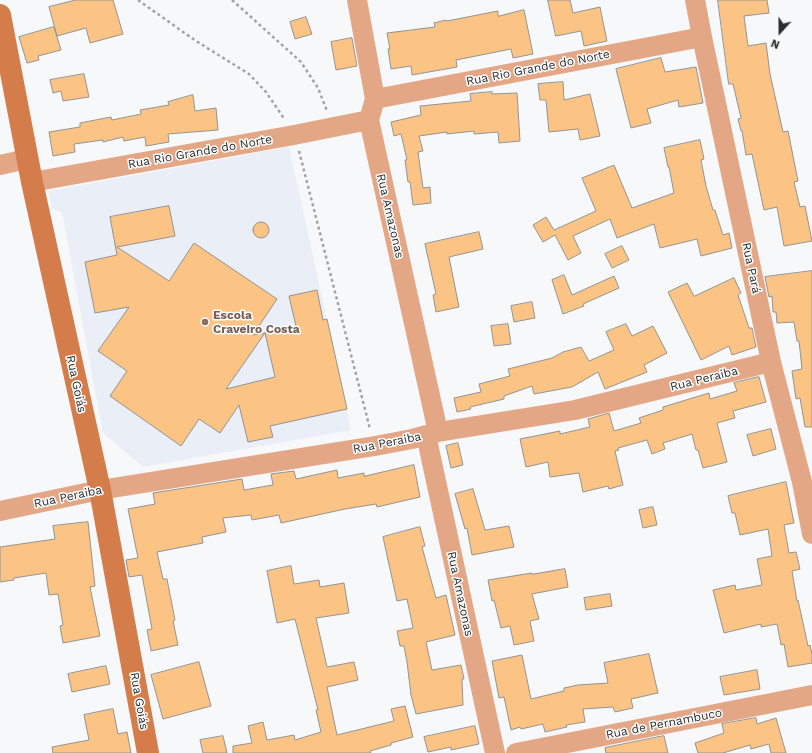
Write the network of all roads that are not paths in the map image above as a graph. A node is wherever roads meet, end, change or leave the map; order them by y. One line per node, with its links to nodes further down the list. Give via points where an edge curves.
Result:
1 (357, 0): 5 (street, Rua Amazonas)
2 (695, 0): 4 (street, Rua Pará)
3 (0, 15): 7 (street, Rua Goiás)
4 (702, 37): 5 (street, Rua Rio Grande do Norte); 10 (street, Rua Pará)
5 (375, 99): 6 (street, Rua Amazonas)
6 (369, 120): 9 (street, Rua Rio Grande do Norte); 11 (street, Rua Amazonas)
7 (27, 160): 8 (street); 9 (street, Rua Goiás)
8 (0, 165)
9 (32, 182): 13 (street, Rua Goiás)
10 (771, 362): 11 (street, Rua Peraiba, via 575,410); 12 (street, Rua Pará)
11 (432, 434): 13 (street, Rua Peraiba, via 375,446); 18 (street, Rua Amazonas)
12 (807, 481): 15 (street, Rua Pará)
13 (100, 490): 14 (street, Rua Peraiba); 17 (street, Rua Goiás)
14 (0, 511)
15 (812, 534)
16 (812, 695): 19 (street, Rua de Pernambuco)
17 (148, 753)
18 (495, 753)
19 (516, 753)

